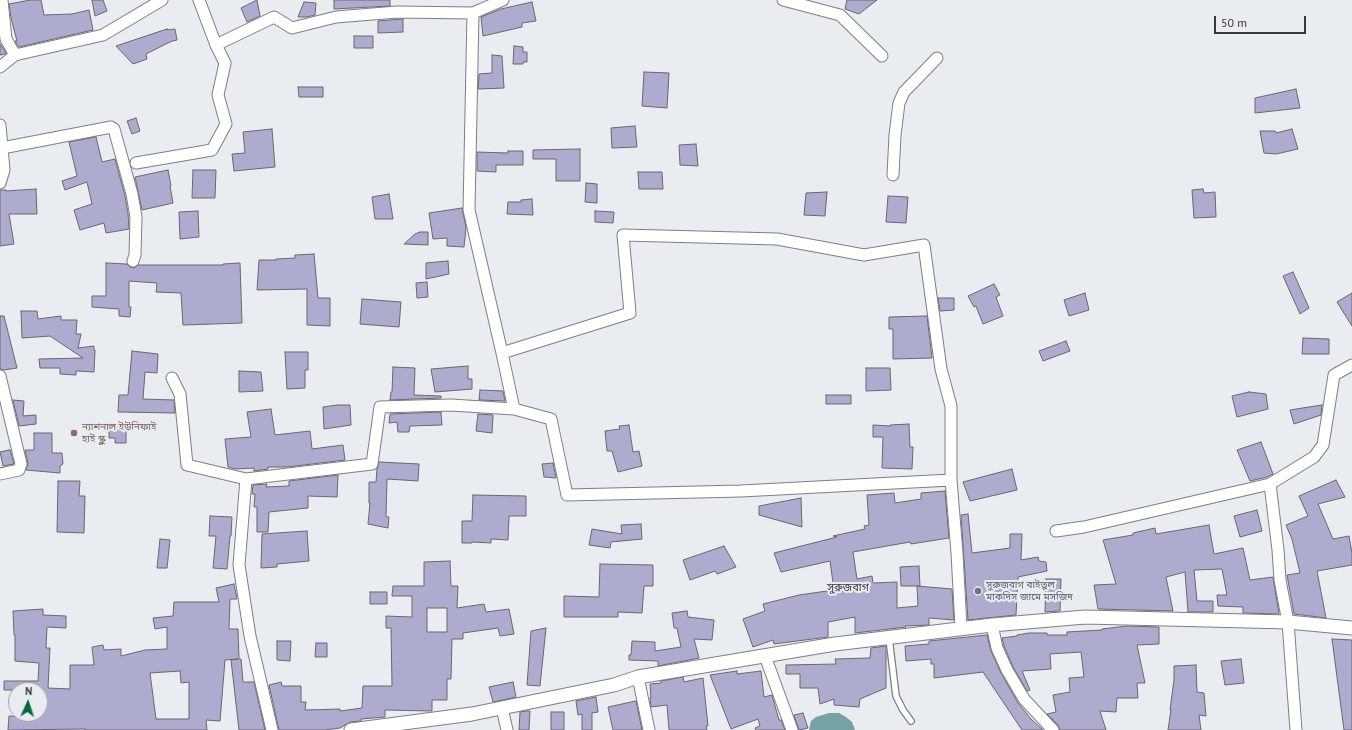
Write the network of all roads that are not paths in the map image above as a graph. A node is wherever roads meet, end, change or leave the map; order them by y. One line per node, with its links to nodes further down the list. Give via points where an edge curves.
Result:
1 (2, 0): 8 (street, via 6,39)
2 (162, 0): 8 (street, via 103,35)
3 (199, 0): 7 (street)
4 (502, 0): 6 (street)
5 (783, 0): 9 (street, via 840,15)
6 (473, 13): 7 (street, via 389,12 336,17 292,28 274,17); 18 (street, via 469,210)
7 (216, 45): 14 (street, via 225,64 218,95 226,124 212,150)
8 (15, 55): 11 (street)
9 (882, 56)
10 (937, 58): 15 (street, via 904,92 899,103)
11 (0, 67)
12 (0, 125): 13 (street)
13 (2, 148): 16 (street, via 4,170); 17 (street, via 112,127 132,194 136,217)
14 (136, 163)
15 (893, 175)
16 (0, 183)
17 (133, 261)
18 (502, 353): 22 (street); 25 (street, via 630,313 623,235 777,239 864,256 924,245 941,370 950,406)
19 (1352, 365): 26 (street, via 1334,375 1323,445 1314,457)
20 (0, 376): 23 (street, via 21,464 20,470)
21 (172, 378): 24 (street, via 180,394 188,465)
22 (514, 409): 24 (street, via 451,405 380,407 372,464); 25 (street, via 551,419 567,495 741,491)
23 (0, 474)
24 (246, 479): 37 (street, via 239,565 250,636)
25 (951, 480): 30 (street)
26 (1270, 484): 27 (street); 28 (street, via 1280,580)
27 (1056, 531)
28 (1288, 622): 29 (street, via 1085,617); 31 (street); 43 (street)
29 (992, 624): 30 (street); 42 (street, via 997,648 1024,700)
30 (962, 628): 32 (street)
31 (1352, 628)
32 (889, 637): 33 (street); 36 (lane, via 896,696 902,710)
33 (765, 656): 34 (street); 41 (street)
34 (638, 677): 35 (street); 40 (street)
35 (502, 708): 38 (street); 39 (street)
36 (911, 721)
37 (272, 730)
38 (351, 730)
39 (507, 730)
40 (649, 730)
41 (792, 730)
42 (1053, 730)
43 (1296, 730)

